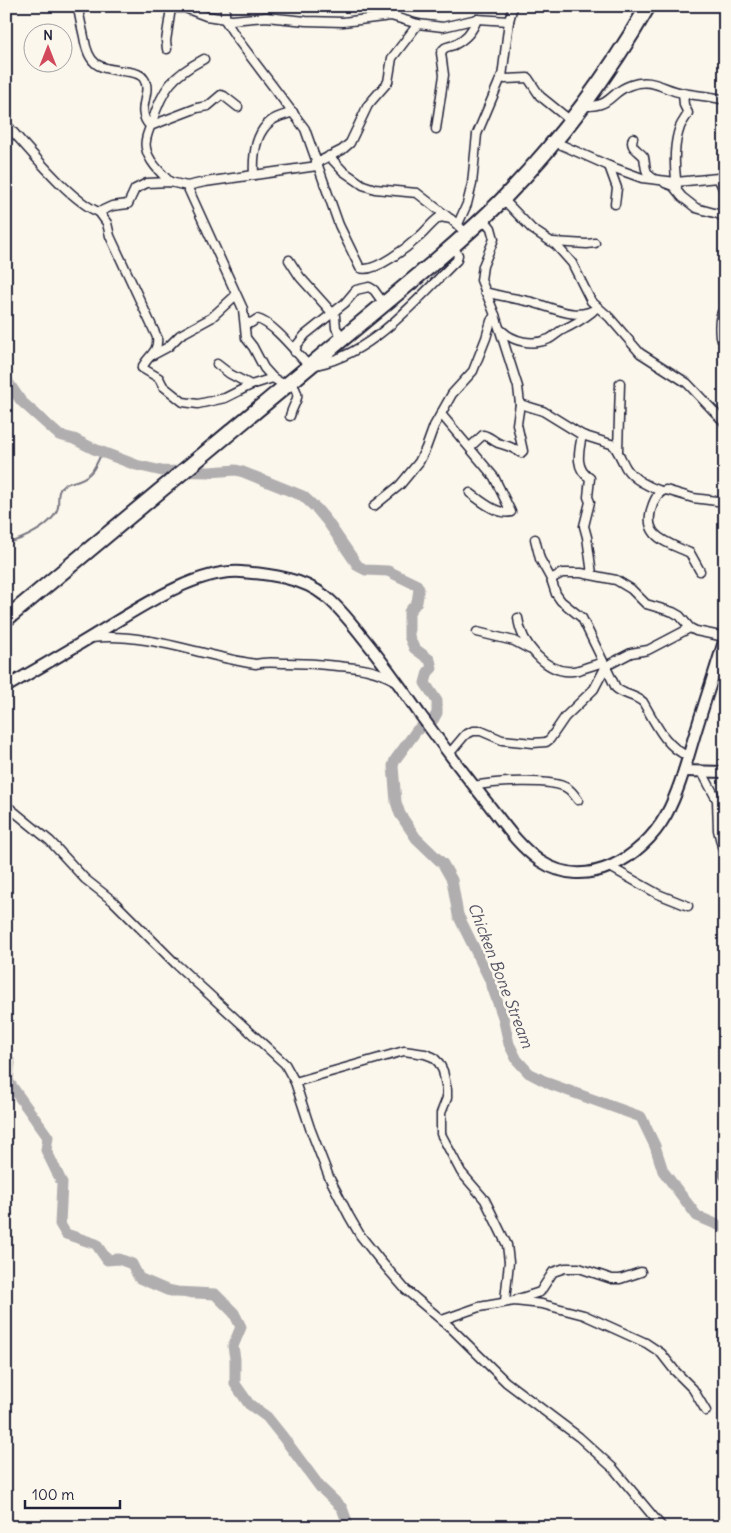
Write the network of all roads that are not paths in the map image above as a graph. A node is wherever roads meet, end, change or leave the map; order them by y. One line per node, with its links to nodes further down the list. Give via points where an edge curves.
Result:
1 (78, 6): 23 (street, via 85,49 92,61 106,69 134,73 144,78 142,114)
2 (225, 6): 10 (street)
3 (392, 6): 8 (street)
4 (512, 6): 11 (street)
5 (648, 6): 18 (highway)
6 (167, 7): 7 (street); 13 (street)
7 (185, 7): 10 (street)
8 (397, 17): 10 (street, via 343,22 266,17); 12 (street)
9 (477, 19): 11 (street); 12 (street, via 443,27); 24 (street, via 470,34 441,52 444,75)
10 (225, 20): 20 (street)
11 (508, 21): 15 (street)
12 (418, 24): 27 (street, via 392,58 388,82 368,105 350,143)
13 (167, 49)
14 (204, 59): 23 (street, via 168,85)
15 (502, 75): 21 (street, via 505,78 528,78 540,96); 43 (street, via 477,134 472,184)
16 (684, 94): 17 (street); 18 (street, via 644,82 623,88 604,104); 33 (street, via 688,113 680,127 676,145)
17 (725, 100)
18 (584, 106): 21 (highway)
19 (238, 107): 23 (street, via 221,96 208,106)
20 (293, 112): 28 (street, via 308,136); 30 (street, via 275,118 263,130 255,152)
21 (571, 121): 26 (highway)
22 (6, 124): 39 (street, via 73,194)
23 (150, 126): 32 (street, via 146,149)
24 (436, 129)
25 (633, 138): 31 (street, via 633,148 644,157 646,172)
26 (555, 142): 29 (street); 37 (highway)
27 (330, 156): 28 (street); 40 (street, via 343,171 363,185 417,193)
28 (316, 164): 30 (street); 40 (street, via 339,225 356,262 363,269 395,255 437,219)
29 (609, 166): 31 (street); 38 (street, via 617,188)
30 (254, 175): 34 (street)
31 (660, 181): 33 (street); 35 (street)
32 (170, 182): 34 (street); 39 (street, via 140,186 132,193 128,204)
33 (676, 182): 35 (street); 36 (street, via 718,178)
34 (188, 186): 49 (street)
35 (678, 190): 42 (street, via 696,208)
36 (725, 192)
37 (503, 199): 41 (highway); 44 (street, via 532,229)
38 (615, 204)
39 (99, 212): 60 (street, via 107,223 157,337)
40 (448, 217): 43 (street)
41 (483, 218): 43 (highway); 48 (street, via 494,239 482,266 481,280)
42 (725, 218)
43 (462, 229): 46 (highway)
44 (553, 242): 45 (street); 52 (street, via 572,263)
45 (595, 243)
46 (453, 246): 50 (highway); 62 (street, via 457,260 378,336 343,356)
47 (289, 260): 53 (street, via 300,278)
48 (485, 292): 52 (street, via 561,311 582,314); 54 (street)
49 (236, 295): 55 (street); 60 (street, via 211,318)
50 (384, 304): 53 (street, via 374,290 365,288 356,290); 57 (highway)
51 (725, 308): 58 (street, via 721,312 719,332)
52 (595, 310): 56 (street, via 550,339 540,341 517,340); 70 (street, via 609,317 640,353 687,383)
53 (332, 313): 57 (street); 59 (street, via 301,339)
54 (495, 315): 56 (street); 68 (street, via 473,371 452,394)
55 (245, 322): 59 (street, via 248,324 257,319 264,322); 63 (street, via 246,338)
56 (499, 329): 67 (street, via 514,372)
57 (343, 338): 62 (highway)
58 (725, 342)
59 (295, 352): 62 (street)
60 (153, 355): 66 (street, via 142,368 158,378 183,402 213,402)
61 (217, 364): 66 (street)
62 (309, 366): 65 (highway)
63 (273, 378): 65 (street); 66 (street)
64 (620, 383): 73 (street)
65 (288, 384): 69 (street, via 298,396); 83 (highway)
66 (250, 385)
67 (520, 404): 71 (street, via 543,411); 72 (street, via 517,424 522,452 482,435)
68 (441, 414): 72 (street); 77 (street, via 412,472)
69 (290, 416)
70 (725, 423)
71 (582, 435): 73 (street, via 611,444); 80 (street, via 580,469 590,478 590,502 584,526)
72 (470, 447): 75 (street, via 494,477 511,512 494,509)
73 (618, 453): 74 (street, via 632,475)
74 (661, 491): 76 (street); 79 (street, via 650,513 651,527 658,538 690,553)
75 (470, 493)
76 (725, 502)
77 (374, 506)
78 (535, 539): 81 (street, via 540,559)
79 (700, 571)
80 (592, 574): 81 (street, via 562,574); 84 (street, via 623,583 642,601 680,616)
81 (551, 579): 89 (street, via 560,599 582,618)
82 (518, 618): 88 (street, via 522,635)
83 (6, 619)
84 (690, 628): 86 (street); 89 (street, via 648,650)
85 (477, 632): 88 (street, via 514,641)
86 (725, 637): 93 (street)
87 (89, 638): 90 (street, via 135,638 256,664 310,663 361,668 386,675); 90 (street, via 165,594 202,578 223,572 256,574 306,584 324,595); 91 (street)
88 (535, 652): 89 (street, via 547,664 560,670 573,671)
89 (605, 664): 92 (street, via 594,689 565,717 546,742 502,740 474,730 465,735); 93 (street, via 616,688 643,702 667,740 677,751)
90 (399, 683): 92 (street)
91 (6, 687)
92 (449, 754): 97 (street)
93 (688, 756): 94 (street)
94 (684, 770): 95 (street); 101 (street, via 673,800 654,833 633,854)
95 (702, 772): 96 (street); 100 (street, via 717,800 718,830)
96 (725, 772)
97 (474, 786): 98 (street, via 496,782 534,782 562,786); 101 (street, via 518,843 543,863 580,872)
98 (578, 800)
99 (6, 805): 103 (street, via 50,841 85,879 113,901 176,964 272,1051 285,1064)
100 (725, 859)
101 (610, 867): 102 (street, via 658,894)
102 (688, 906)
103 (295, 1082): 107 (street, via 404,1051 425,1054 439,1063 447,1090 441,1134 461,1172 485,1200 507,1245); 108 (street, via 322,1161 352,1222 405,1289)
104 (725, 1151): 105 (street)
105 (725, 1176)
106 (641, 1272): 107 (street, via 612,1279 579,1268 565,1268 553,1272 540,1292)
107 (510, 1301): 108 (street, via 479,1307); 109 (street, via 542,1304 584,1315 646,1342 661,1353 693,1389)
108 (442, 1320): 110 (street, via 506,1382 579,1437 613,1468)
109 (706, 1411)
110 (662, 1527)

